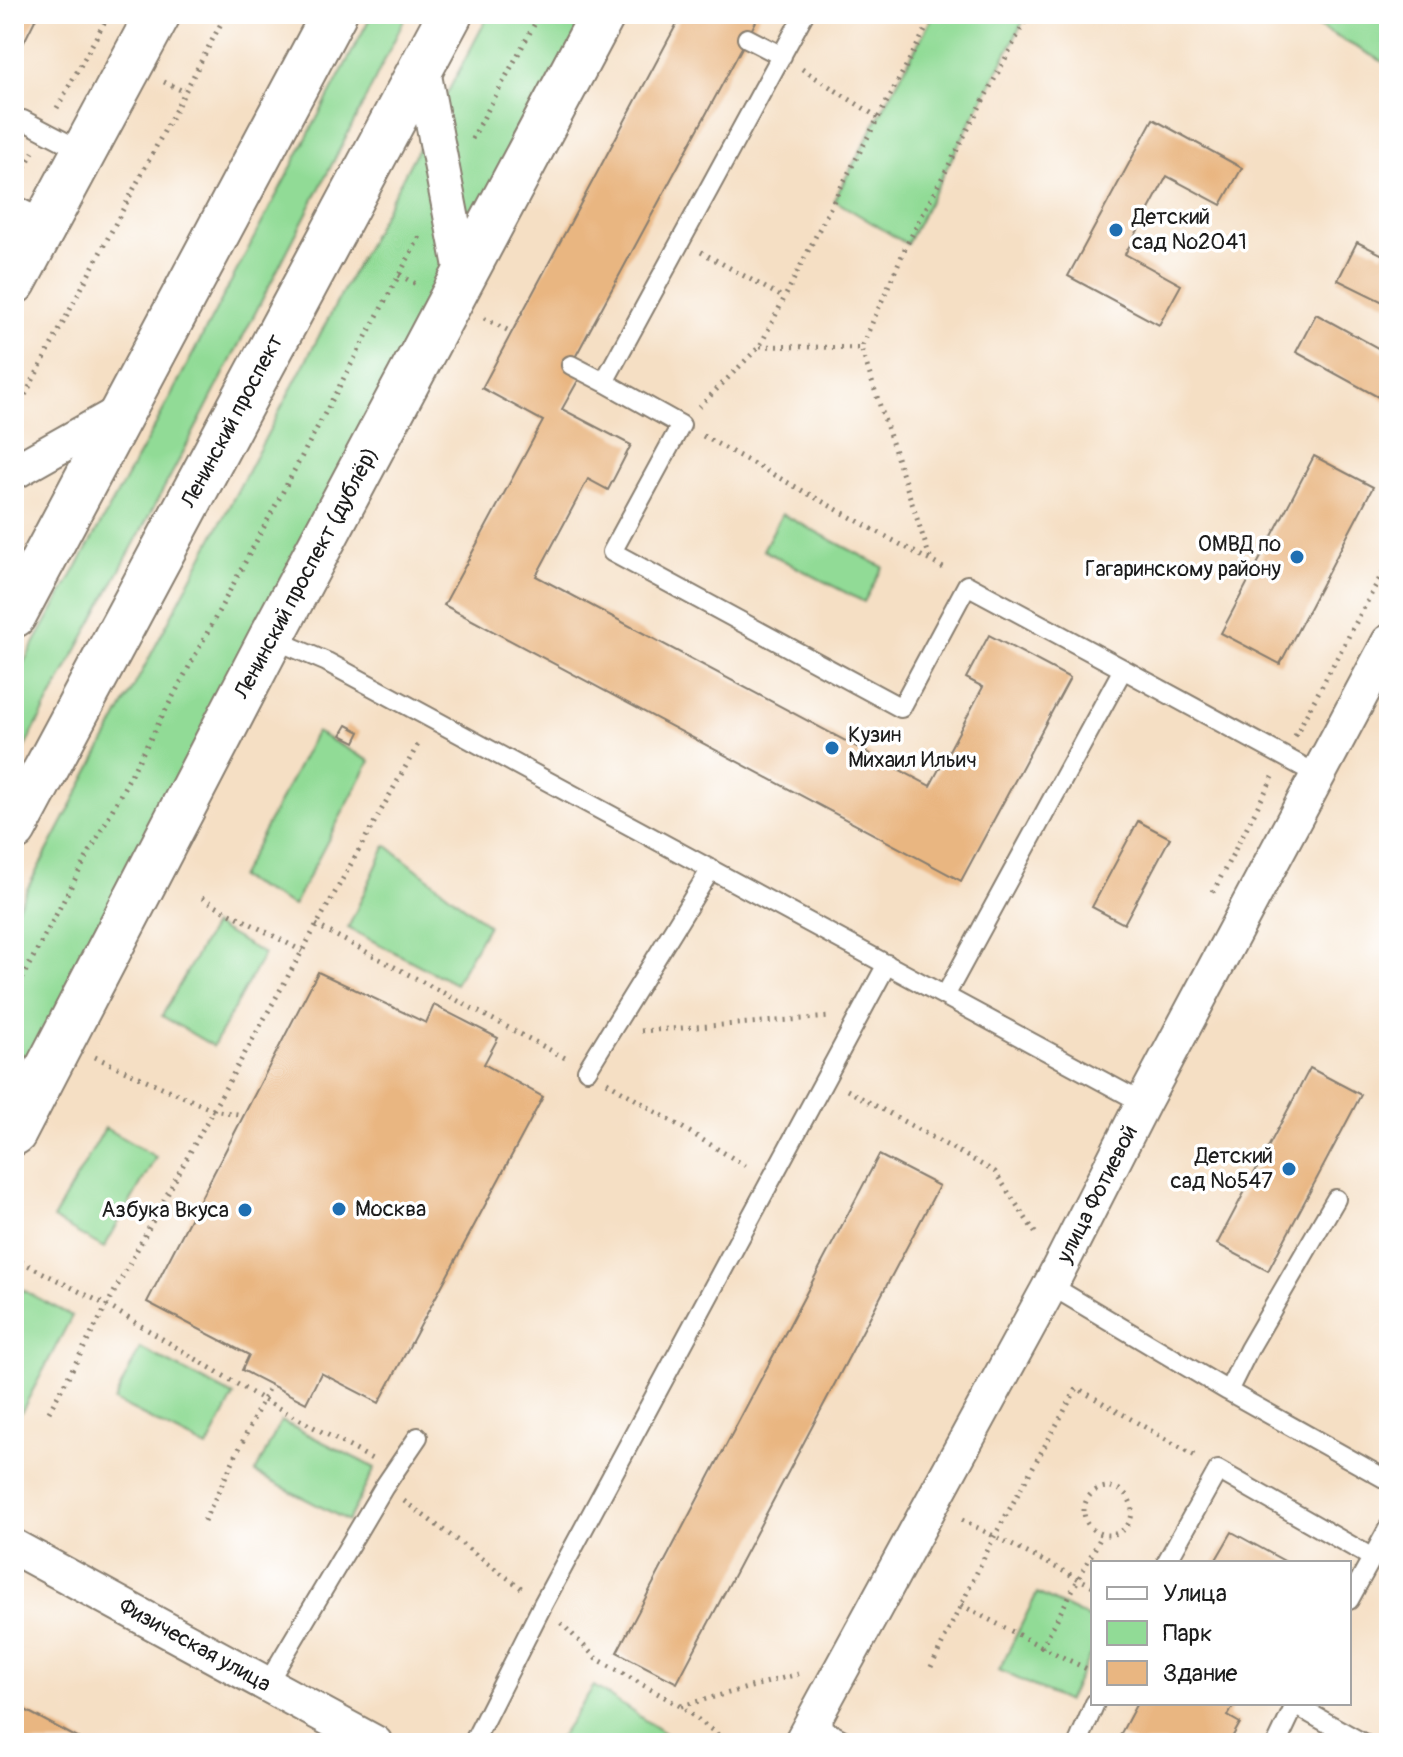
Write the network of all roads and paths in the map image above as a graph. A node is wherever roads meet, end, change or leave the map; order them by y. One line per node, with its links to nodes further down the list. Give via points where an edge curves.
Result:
1 (109, 14): 16 (path)
2 (158, 14): 17 (main road)
3 (226, 14): 32 (path)
4 (334, 14): 31 (main road)
5 (450, 14): 13 (main road, Ленинский проспект)
6 (540, 14): 19 (path)
7 (603, 14): 22 (main road, Ленинский проспект (дублёр))
8 (804, 14): 12 (lane)
9 (934, 14): 14 (path)
10 (1029, 14): 28 (path, via 907,244)
11 (747, 38): 12 (lane)
12 (782, 56): 14 (path); 21 (lane)
13 (422, 65): 19 (street); 43 (main road, Ленинский проспект)
14 (879, 118): 24 (path)
15 (23, 120): 16 (lane)
16 (44, 131): 17 (lane); 18 (path)
17 (84, 152): 20 (main road)
18 (14, 186)
19 (446, 189): 22 (street); 49 (path)
20 (30, 213): 23 (main road)
21 (681, 241): 24 (path); 30 (lane)
22 (463, 277): 38 (main road, Ленинский проспект (дублёр))
23 (14, 282)
24 (784, 298): 27 (path)
25 (497, 325): 26 (path)
26 (511, 332)
27 (760, 346): 28 (path); 33 (path)
28 (861, 348): 35 (path)
29 (571, 365): 30 (lane)
30 (604, 382): 33 (lane)
31 (124, 410): 34 (street); 37 (main road)
32 (14, 416)
33 (681, 425): 35 (path); 36 (lane, via 612,552 901,708)
34 (14, 472)
35 (931, 559): 36 (path)
36 (967, 585): 40 (lane)
37 (14, 615)
38 (271, 638): 41 (lane); 54 (main road, Ленинский проспект (дублёр))
39 (1389, 642): 42 (street, улица Фотиевой)
40 (1123, 669): 42 (lane); 50 (lane)
41 (432, 719): 44 (lane); 46 (path)
42 (1318, 775): 57 (street, улица Фотиевой)
43 (14, 829)
44 (711, 869): 48 (lane); 53 (lane)
45 (202, 898): 47 (path)
46 (316, 925): 47 (path); 55 (path)
47 (302, 951): 58 (path)
48 (887, 964): 50 (lane); 51 (lane)
49 (14, 993)
50 (945, 996): 57 (lane)
51 (859, 1015): 53 (path); 56 (lane)
52 (14, 1021): 54 (path)
53 (608, 1033): 55 (lane)
54 (60, 1043): 58 (path); 60 (main road, Ленинский проспект (дублёр))
55 (587, 1070): 61 (path)
56 (825, 1078): 61 (lane); 63 (path, via 995,1172)
57 (1143, 1103): 65 (street, улица Фотиевой)
58 (213, 1110): 59 (path); 66 (path)
59 (243, 1115)
60 (14, 1133)
61 (770, 1181): 98 (lane)
62 (1336, 1199): 68 (lane)
63 (1036, 1234)
64 (14, 1258): 66 (path)
65 (1049, 1288): 68 (lane); 96 (street, улица Фотиевой)
66 (108, 1306): 69 (path); 70 (path)
67 (270, 1385): 69 (path)
68 (1228, 1391): 74 (lane)
69 (262, 1399): 72 (path); 75 (path)
70 (49, 1412)
71 (418, 1437): 91 (lane)
72 (372, 1459)
73 (1218, 1470): 79 (path, via 1077,1388); 81 (lane); 82 (lane)
74 (1389, 1481)
75 (204, 1521)
76 (969, 1525): 79 (path)
77 (1389, 1527): 81 (lane)
78 (1102, 1535): 78 (path, via 1124,1529 1130,1521 1130,1500 1113,1487 1092,1492 1083,1511 1086,1522); 83 (path)
79 (994, 1537): 83 (path); 86 (path)
80 (14, 1547): 91 (street, Физическая улица)
81 (1371, 1557): 85 (lane)
82 (1167, 1561)
83 (1078, 1579): 84 (path); 87 (path)
84 (1091, 1585)
85 (1351, 1596)
86 (961, 1605): 87 (path); 88 (path)
87 (1042, 1647): 89 (path)
88 (931, 1667)
89 (1091, 1671)
90 (805, 1672): 95 (path)
91 (267, 1684): 97 (street, Физическая улица)
92 (1094, 1705): 100 (lane)
93 (1296, 1705): 101 (lane)
94 (1298, 1705): 102 (lane)
95 (680, 1706)
96 (807, 1733): 99 (lane)
97 (375, 1743)
98 (473, 1743)
99 (849, 1743)
100 (1078, 1743)
101 (1277, 1743)
102 (1363, 1743)

